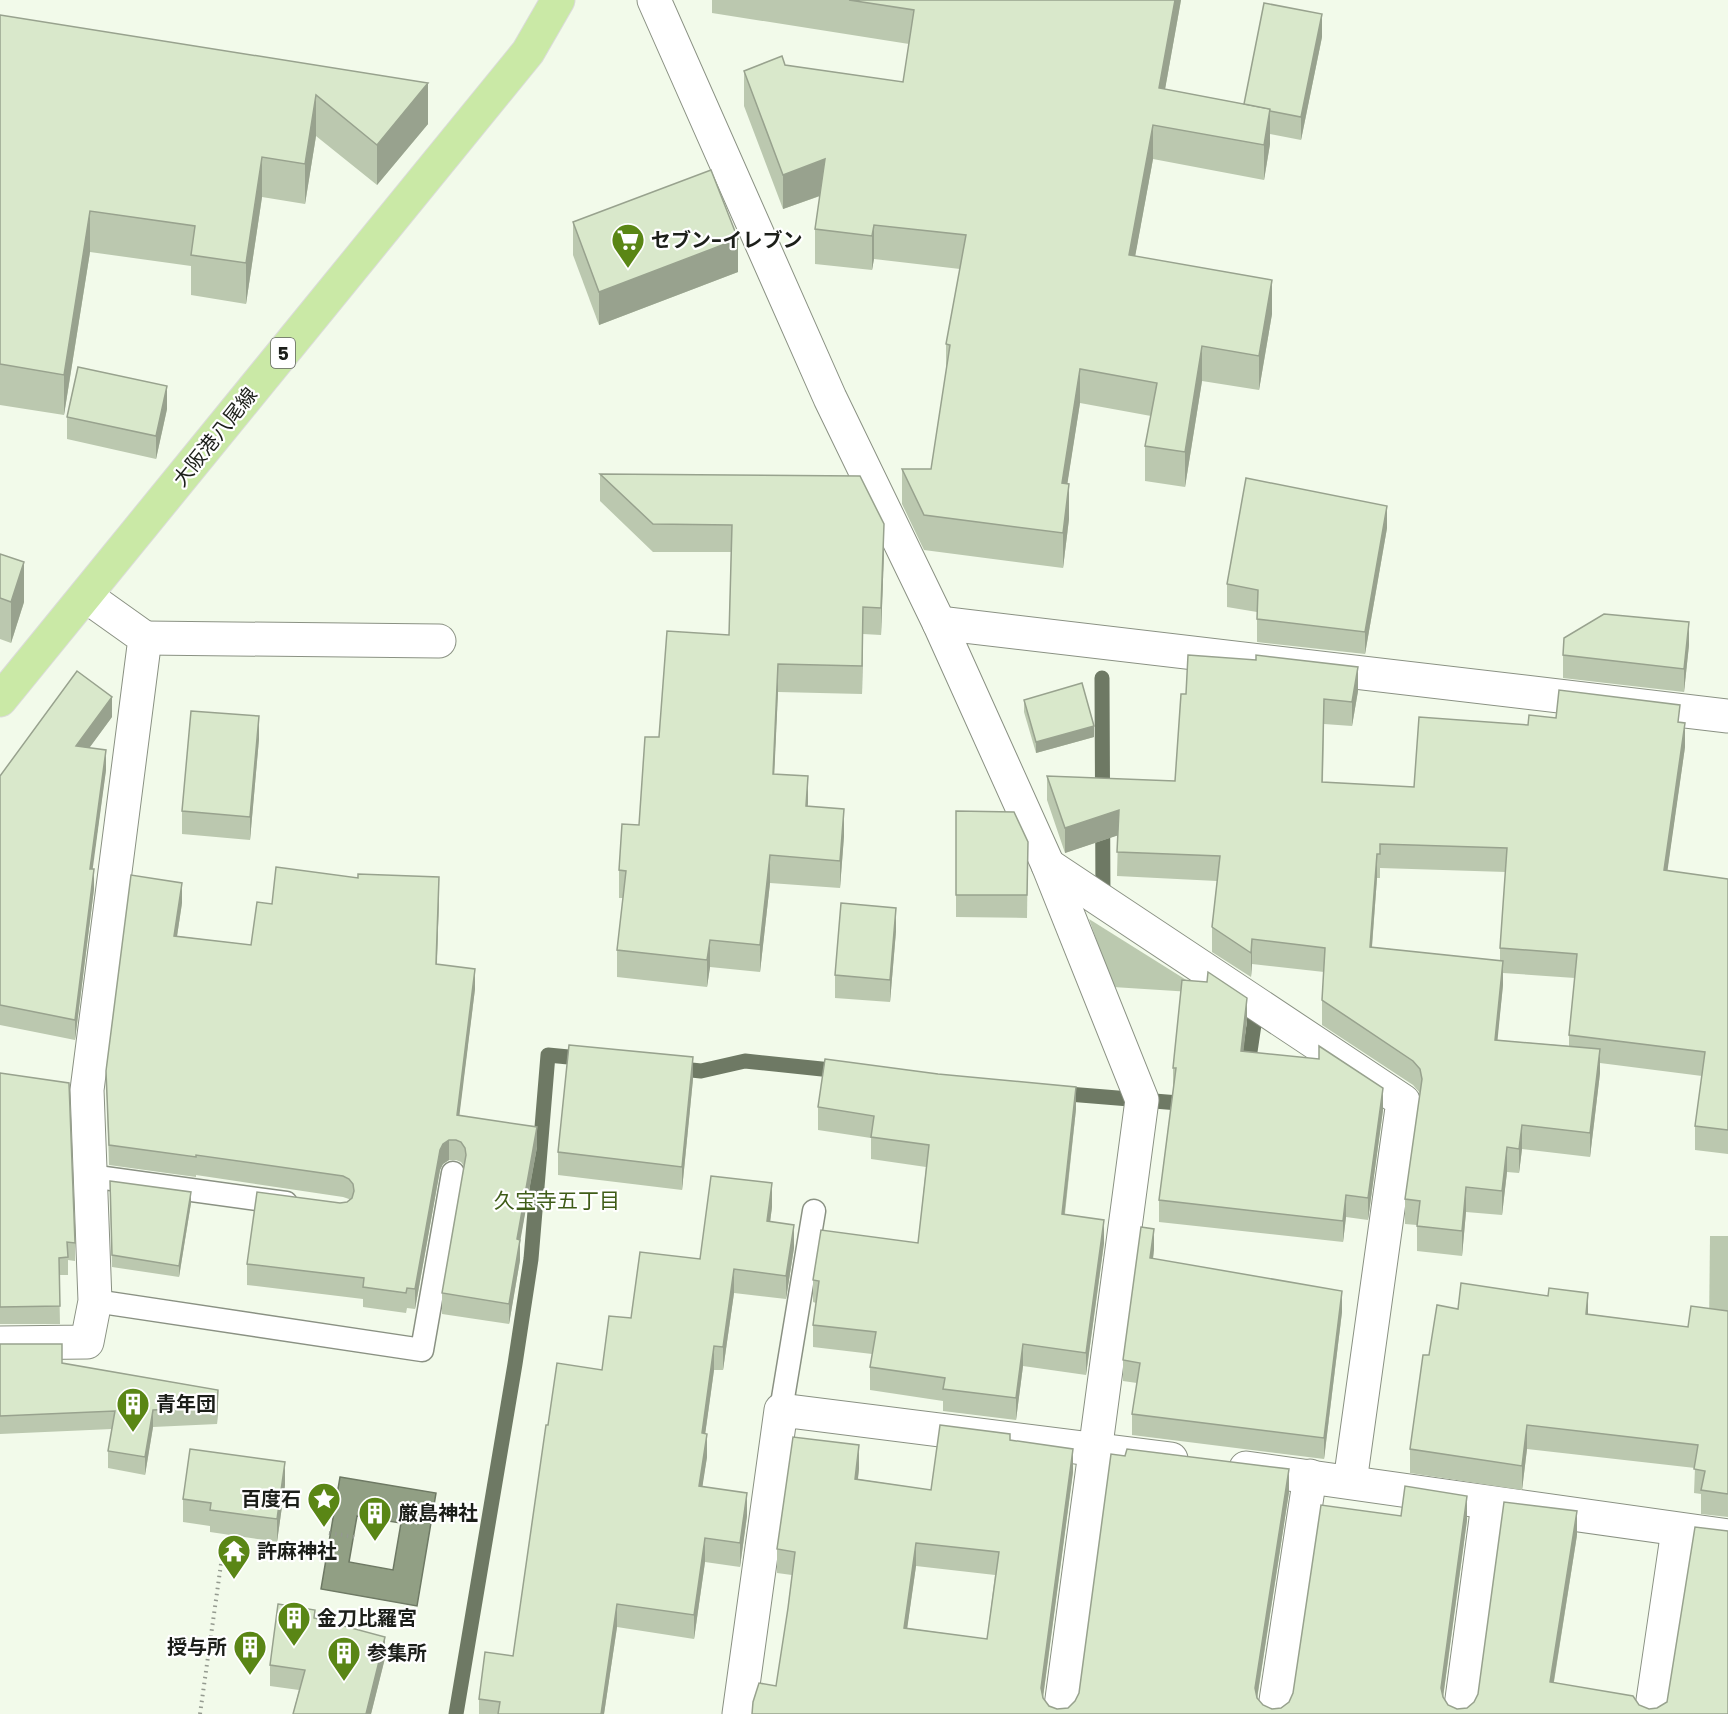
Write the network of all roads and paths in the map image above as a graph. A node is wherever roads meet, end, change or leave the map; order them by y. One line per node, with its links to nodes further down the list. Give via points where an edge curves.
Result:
1 (558, 0): 3 (main road, 大阪港八尾線 / 5, via 528,52)
2 (654, 0): 4 (street, via 830,398)
3 (86, 596): 5 (street); 7 (main road, 大阪港八尾線 / 5)
4 (939, 623): 8 (street); 9 (street)
5 (145, 638): 6 (street); 11 (street, via 87,1090)
6 (439, 641)
7 (0, 700)
8 (1728, 716)
9 (1048, 865): 17 (street, via 1142,1100); 19 (street, via 1403,1101)
10 (453, 1173): 14 (lane, via 422,1350)
11 (90, 1176): 12 (lane); 14 (street)
12 (306, 1206)
13 (814, 1210): 16 (lane)
14 (95, 1301): 15 (street, via 87,1342)
15 (0, 1343)
16 (781, 1410): 17 (street); 27 (street)
17 (1096, 1450): 18 (street); 28 (street)
18 (1310, 1476): 19 (street); 29 (street)
19 (1350, 1482): 20 (street)
20 (1488, 1504): 21 (street); 30 (street)
21 (1678, 1530): 23 (street); 31 (street)
22 (329, 1533): 24 (path)
23 (1728, 1536)
24 (355, 1537)
25 (221, 1564): 26 (path)
26 (200, 1714)
27 (739, 1714)
28 (1060, 1714)
29 (1274, 1714)
30 (1460, 1714)
31 (1652, 1714)

